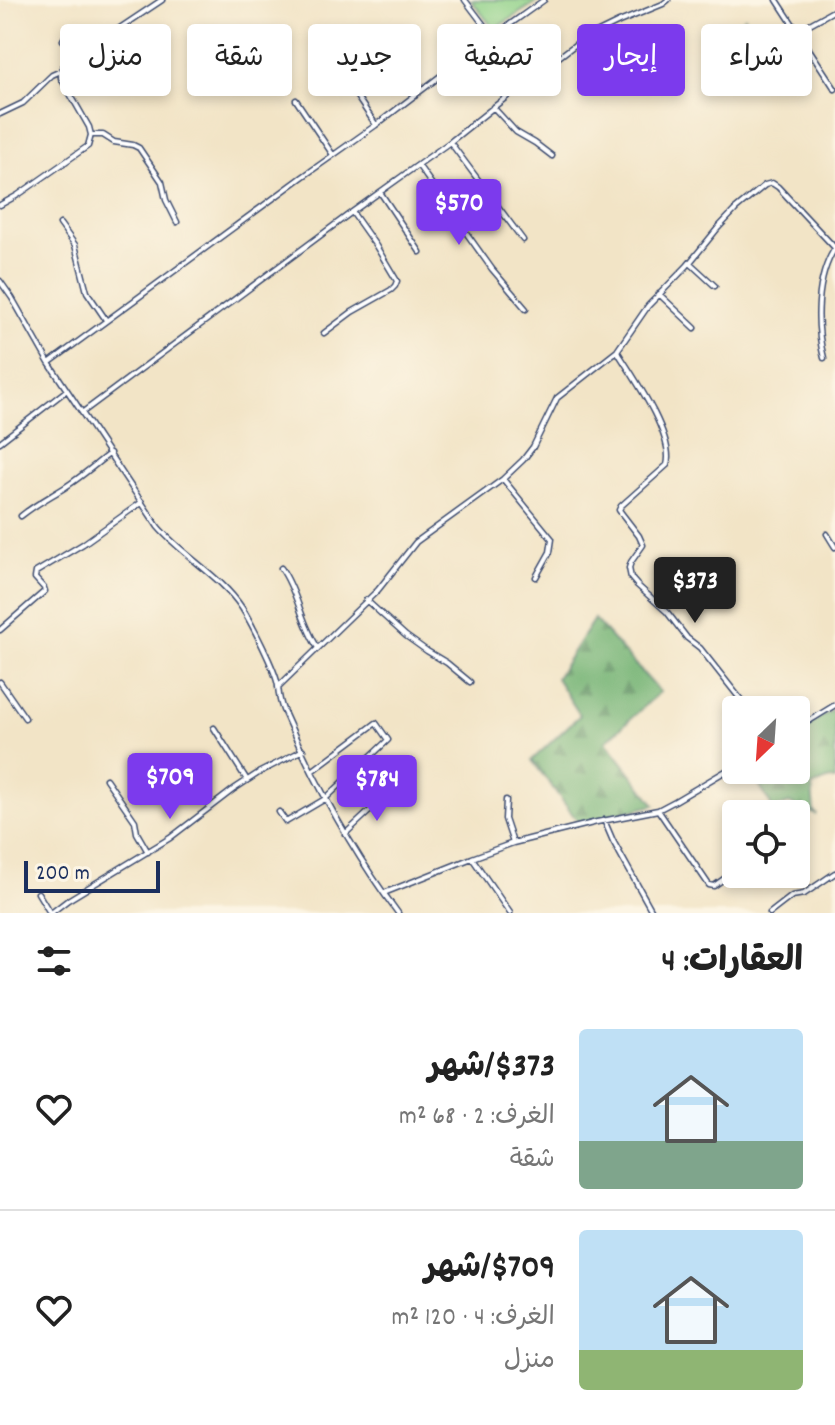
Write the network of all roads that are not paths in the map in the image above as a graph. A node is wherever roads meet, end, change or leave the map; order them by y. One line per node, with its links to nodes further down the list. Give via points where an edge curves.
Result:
1 (162, 0): 7 (street)
2 (465, 0): 8 (street)
3 (544, 0): 9 (street)
4 (668, 0): 21 (street, via 580,41)
5 (777, 0): 10 (street)
6 (835, 10): 11 (street)
7 (126, 24)
8 (483, 24)
9 (511, 24)
10 (792, 24)
11 (810, 24)
12 (812, 54): 15 (street)
13 (60, 71): 22 (street, via 23,103)
14 (437, 79): 16 (street)
15 (835, 89)
16 (421, 91)
17 (70, 96): 24 (street)
18 (356, 96): 23 (street)
19 (415, 96): 23 (street)
20 (296, 100): 26 (street)
21 (493, 107): 25 (street); 27 (street, via 516,132)
22 (0, 114)
23 (376, 125): 26 (street)
24 (91, 135): 30 (street, via 88,146); 32 (street, via 139,148 161,180)
25 (450, 142): 28 (street); 34 (street)
26 (333, 155): 42 (street)
27 (552, 156)
28 (418, 165): 29 (street); 41 (street)
29 (380, 192): 31 (street); 36 (street)
30 (0, 205)
31 (352, 212): 44 (street, via 397,281); 49 (street)
32 (177, 222)
33 (60, 224): 42 (street, via 75,245 87,292)
34 (523, 240)
35 (835, 248): 37 (street, via 772,183 736,209); 46 (street, via 822,281)
36 (420, 252)
37 (690, 263): 39 (street); 40 (street)
38 (0, 281): 47 (street)
39 (715, 286)
40 (659, 294): 43 (street); 45 (street)
41 (526, 309)
42 (106, 320): 47 (street)
43 (695, 328)
44 (324, 333)
45 (617, 351): 52 (street, via 557,398 533,447); 65 (street, via 656,416 668,455 667,465 619,510 643,545 631,562 631,578 700,648)
46 (824, 358)
47 (49, 363): 48 (street)
48 (67, 390): 49 (street); 50 (street)
49 (83, 412): 51 (street)
50 (1, 440)
51 (110, 453): 53 (street); 54 (street)
52 (503, 479): 58 (street, via 552,539); 59 (street, via 416,542)
53 (142, 502): 60 (street, via 36,572 42,595); 64 (street, via 170,541 244,610)
54 (21, 516)
55 (827, 534): 56 (street)
56 (835, 547)
57 (281, 568): 61 (street)
58 (536, 577)
59 (366, 600): 61 (street); 63 (street)
60 (0, 630)
61 (318, 648): 64 (street)
62 (0, 682): 67 (street)
63 (470, 682)
64 (278, 687): 70 (street)
65 (738, 696)
66 (835, 705): 68 (street)
67 (25, 718)
68 (810, 720)
69 (214, 728): 74 (street)
70 (303, 750): 71 (street); 74 (street)
71 (312, 771): 76 (street); 76 (street, via 376,723 388,740)
72 (722, 773): 78 (street)
73 (106, 779): 83 (street, via 132,815)
74 (247, 780): 83 (street)
75 (390, 792): 81 (street)
76 (325, 799): 79 (street, via 286,822); 81 (street)
77 (506, 800): 82 (street)
78 (658, 810): 80 (street); 86 (street, via 706,883 714,886)
79 (279, 812)
80 (604, 820): 82 (street); 92 (street)
81 (345, 834): 88 (street)
82 (513, 843): 84 (street)
83 (148, 852): 89 (street)
84 (472, 858): 88 (street); 91 (street)
85 (835, 873): 93 (street)
86 (722, 880)
87 (38, 893): 89 (street)
88 (384, 893): 90 (street)
89 (50, 913)
90 (398, 913)
91 (510, 913)
92 (653, 913)
93 (770, 913)

